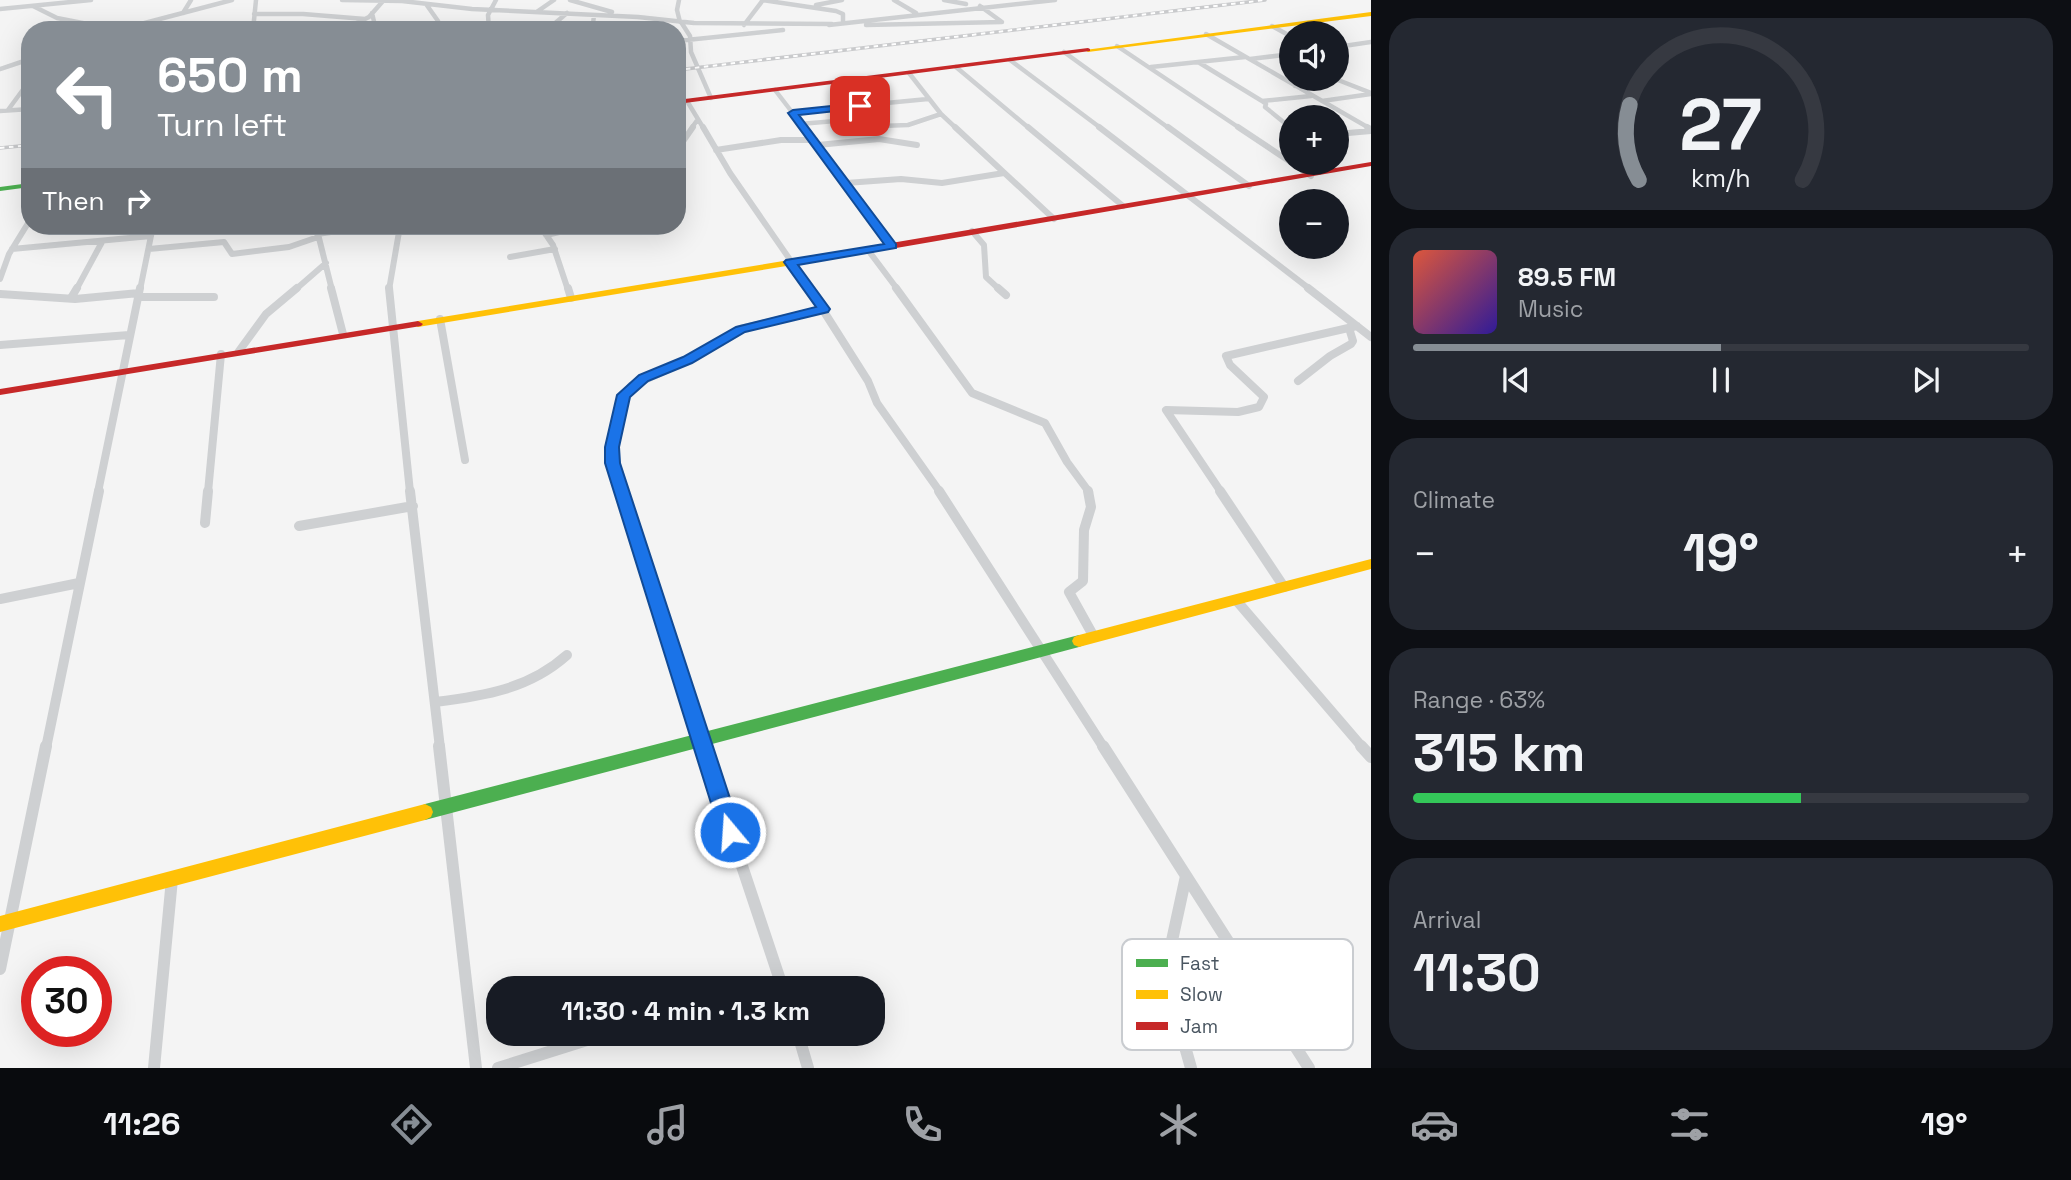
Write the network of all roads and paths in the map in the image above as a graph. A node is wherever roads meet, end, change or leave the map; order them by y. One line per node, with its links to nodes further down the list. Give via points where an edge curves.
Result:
1 (88, 0): 21 (street)
2 (191, 0): 27 (street)
3 (232, 0): 27 (street)
4 (256, 0): 29 (street)
5 (342, 0): 16 (street)
6 (496, 0): 25 (street)
7 (554, 0): 26 (street)
8 (570, 0): 18 (street)
9 (679, 0): 47 (street)
10 (762, 0): 20 (street); 51 (street)
11 (842, 0): 20 (street)
12 (894, 0): 31 (street)
13 (944, 0): 22 (street)
14 (982, 0): 23 (street)
15 (1055, 0): 19 (street)
16 (383, 1): 17 (street); 28 (street)
17 (425, 2): 25 (street); 42 (street)
18 (583, 2): 30 (street); 35 (street)
19 (1017, 2): 23 (street)
20 (807, 4): 49 (street, via 840,12)
21 (31, 5): 24 (street); 37 (street)
22 (981, 6): 23 (street); 31 (street); 49 (street, via 1002,22)
23 (990, 6)
24 (0, 9)
25 (490, 10): 26 (street); 43 (street)
26 (537, 12): 30 (street)
27 (183, 13): 38 (street)
28 (372, 13): 36 (street); 41 (street)
29 (254, 14): 36 (street); 39 (street)
30 (567, 14): 33 (street); 44 (street)
31 (917, 14): 49 (street)
32 (1371, 14): 34 (street)
33 (594, 15): 35 (street); 45 (street)
34 (1356, 16): 50 (street); 53 (street)
35 (638, 17): 46 (street)
36 (365, 19): 40 (street)
37 (69, 21)
38 (152, 21)
39 (254, 21)
40 (361, 21)
41 (374, 21)
42 (438, 21)
43 (489, 21)
44 (558, 21)
45 (593, 21)
46 (672, 21)
47 (680, 21)
48 (686, 22): 51 (street)
49 (845, 23): 52 (street)
50 (1371, 23)
51 (744, 24): 52 (street)
52 (832, 24): 57 (street)
53 (1272, 26): 54 (street); 56 (street)
54 (1279, 30)
55 (686, 32): 57 (street)
56 (1206, 34): 61 (street); 64 (street)
57 (690, 39): 58 (street); 79 (street)
58 (686, 40)
59 (1371, 42): 60 (street)
60 (1349, 45)
61 (1117, 46): 62 (street); 69 (street)
62 (1064, 52): 65 (street); 105 (street)
63 (1279, 55): 64 (street)
64 (1247, 58): 67 (street); 72 (street)
65 (1010, 60): 68 (street); 107 (street)
66 (21, 62): 70 (street)
67 (1198, 62): 69 (street); 82 (street)
68 (956, 67): 71 (street); 108 (street)
69 (1151, 67): 99 (street)
70 (0, 69)
71 (909, 73): 74 (street); 80 (street)
72 (1279, 77)
73 (1349, 84): 77 (street)
74 (775, 90): 79 (street); 88 (street)
75 (1303, 91): 78 (street)
76 (21, 92): 86 (street)
77 (1371, 93): 83 (street)
78 (1311, 96): 82 (street); 83 (street)
79 (710, 98): 81 (street)
80 (928, 99): 88 (street); 89 (street)
81 (686, 101)
82 (1262, 101): 90 (street)
83 (1322, 102): 93 (street)
84 (686, 106): 91 (street)
85 (21, 109): 86 (street)
86 (8, 110): 87 (street)
87 (0, 111)
88 (793, 113): 92 (street)
89 (941, 114): 92 (street, via 908,125 854,127 847,120); 101 (street)
90 (1279, 118)
91 (698, 119): 95 (street); 98 (street)
92 (800, 124): 96 (street)
93 (1371, 130): 94 (street)
94 (1349, 133)
95 (686, 135)
96 (816, 142): 97 (street, via 879,139); 98 (street, via 781,140); 103 (street)
97 (918, 145)
98 (716, 150): 125 (street)
99 (1279, 154)
100 (1371, 165): 102 (street)
101 (1004, 173): 103 (street, via 942,183 901,179); 109 (street)
102 (1311, 176): 105 (street)
103 (846, 183): 119 (street)
104 (21, 186): 106 (street)
105 (1249, 186): 107 (street)
106 (0, 189)
107 (1190, 195): 108 (street); 137 (street)
108 (1123, 206): 109 (street)
109 (1054, 219): 110 (street)
110 (972, 230): 119 (street); 130 (street, via 984,245 986,277)
111 (21, 234): 120 (street)
112 (134, 235): 118 (street)
113 (151, 235): 122 (street)
114 (311, 235): 122 (street, via 289,247 232,254 224,242)
115 (318, 235): 126 (street)
116 (398, 235): 136 (street, via 387,295)
117 (546, 235): 121 (street)
118 (102, 242): 120 (street); 132 (street)
119 (892, 246): 123 (street)
120 (12, 249): 127 (street)
121 (555, 249): 124 (street); 133 (street)
122 (149, 250): 129 (street)
123 (868, 250): 125 (street); 156 (street, via 967,388 1045,423 1088,489 1091,507 1084,530 1083,581 1069,592)
124 (510, 257)
125 (790, 262): 133 (street); 134 (street)
126 (326, 263): 138 (street); 142 (street, via 266,314)
127 (0, 279)
128 (0, 294): 132 (street)
129 (139, 295): 131 (street); 132 (street); 139 (street)
130 (1006, 295)
131 (214, 297)
132 (71, 298)
133 (571, 298): 135 (street)
134 (824, 309): 157 (street, via 877,403 928,473); 160 (street, via 740,330 688,360 643,378 620,402 612,463)
135 (440, 319): 136 (street); 147 (street)
136 (392, 326): 138 (street); 148 (street)
137 (1353, 327): 140 (street); 145 (street, via 1352,344); 153 (street, via 1226,356 1264,397 1259,407 1238,412 1166,410)
138 (343, 334): 142 (street)
139 (129, 335): 141 (street); 144 (street)
140 (1371, 337)
141 (0, 345)
142 (239, 352): 143 (street)
143 (221, 354): 144 (street); 149 (street)
144 (123, 371): 146 (street); 152 (street)
145 (1298, 381)
146 (0, 392)
147 (465, 460)
148 (413, 506): 150 (street); 159 (street)
149 (205, 523)
150 (299, 526)
151 (1371, 564): 153 (street)
152 (79, 583): 154 (street); 165 (street)
153 (1284, 587): 155 (street)
154 (0, 599)
155 (1236, 600): 156 (street); 161 (street)
156 (1094, 637): 157 (street)
157 (1042, 651): 160 (street); 163 (street)
158 (567, 655): 159 (street, via 553,669 509,691)
159 (435, 702): 162 (street)
160 (700, 739): 162 (street); 169 (street)
161 (1371, 757)
162 (447, 807): 164 (street); 175 (street)
163 (1186, 876): 166 (street); 167 (street)
164 (172, 879): 165 (street); 174 (street)
165 (5, 923): 168 (street)
166 (1172, 939)
167 (1227, 939)
168 (0, 969)
169 (779, 976)
170 (568, 1046): 176 (street)
171 (801, 1046): 177 (street)
172 (1186, 1050): 178 (street)
173 (1298, 1050): 179 (street)
174 (154, 1068)
175 (476, 1068)
176 (498, 1068)
177 (808, 1068)
178 (1191, 1068)
179 (1310, 1068)

